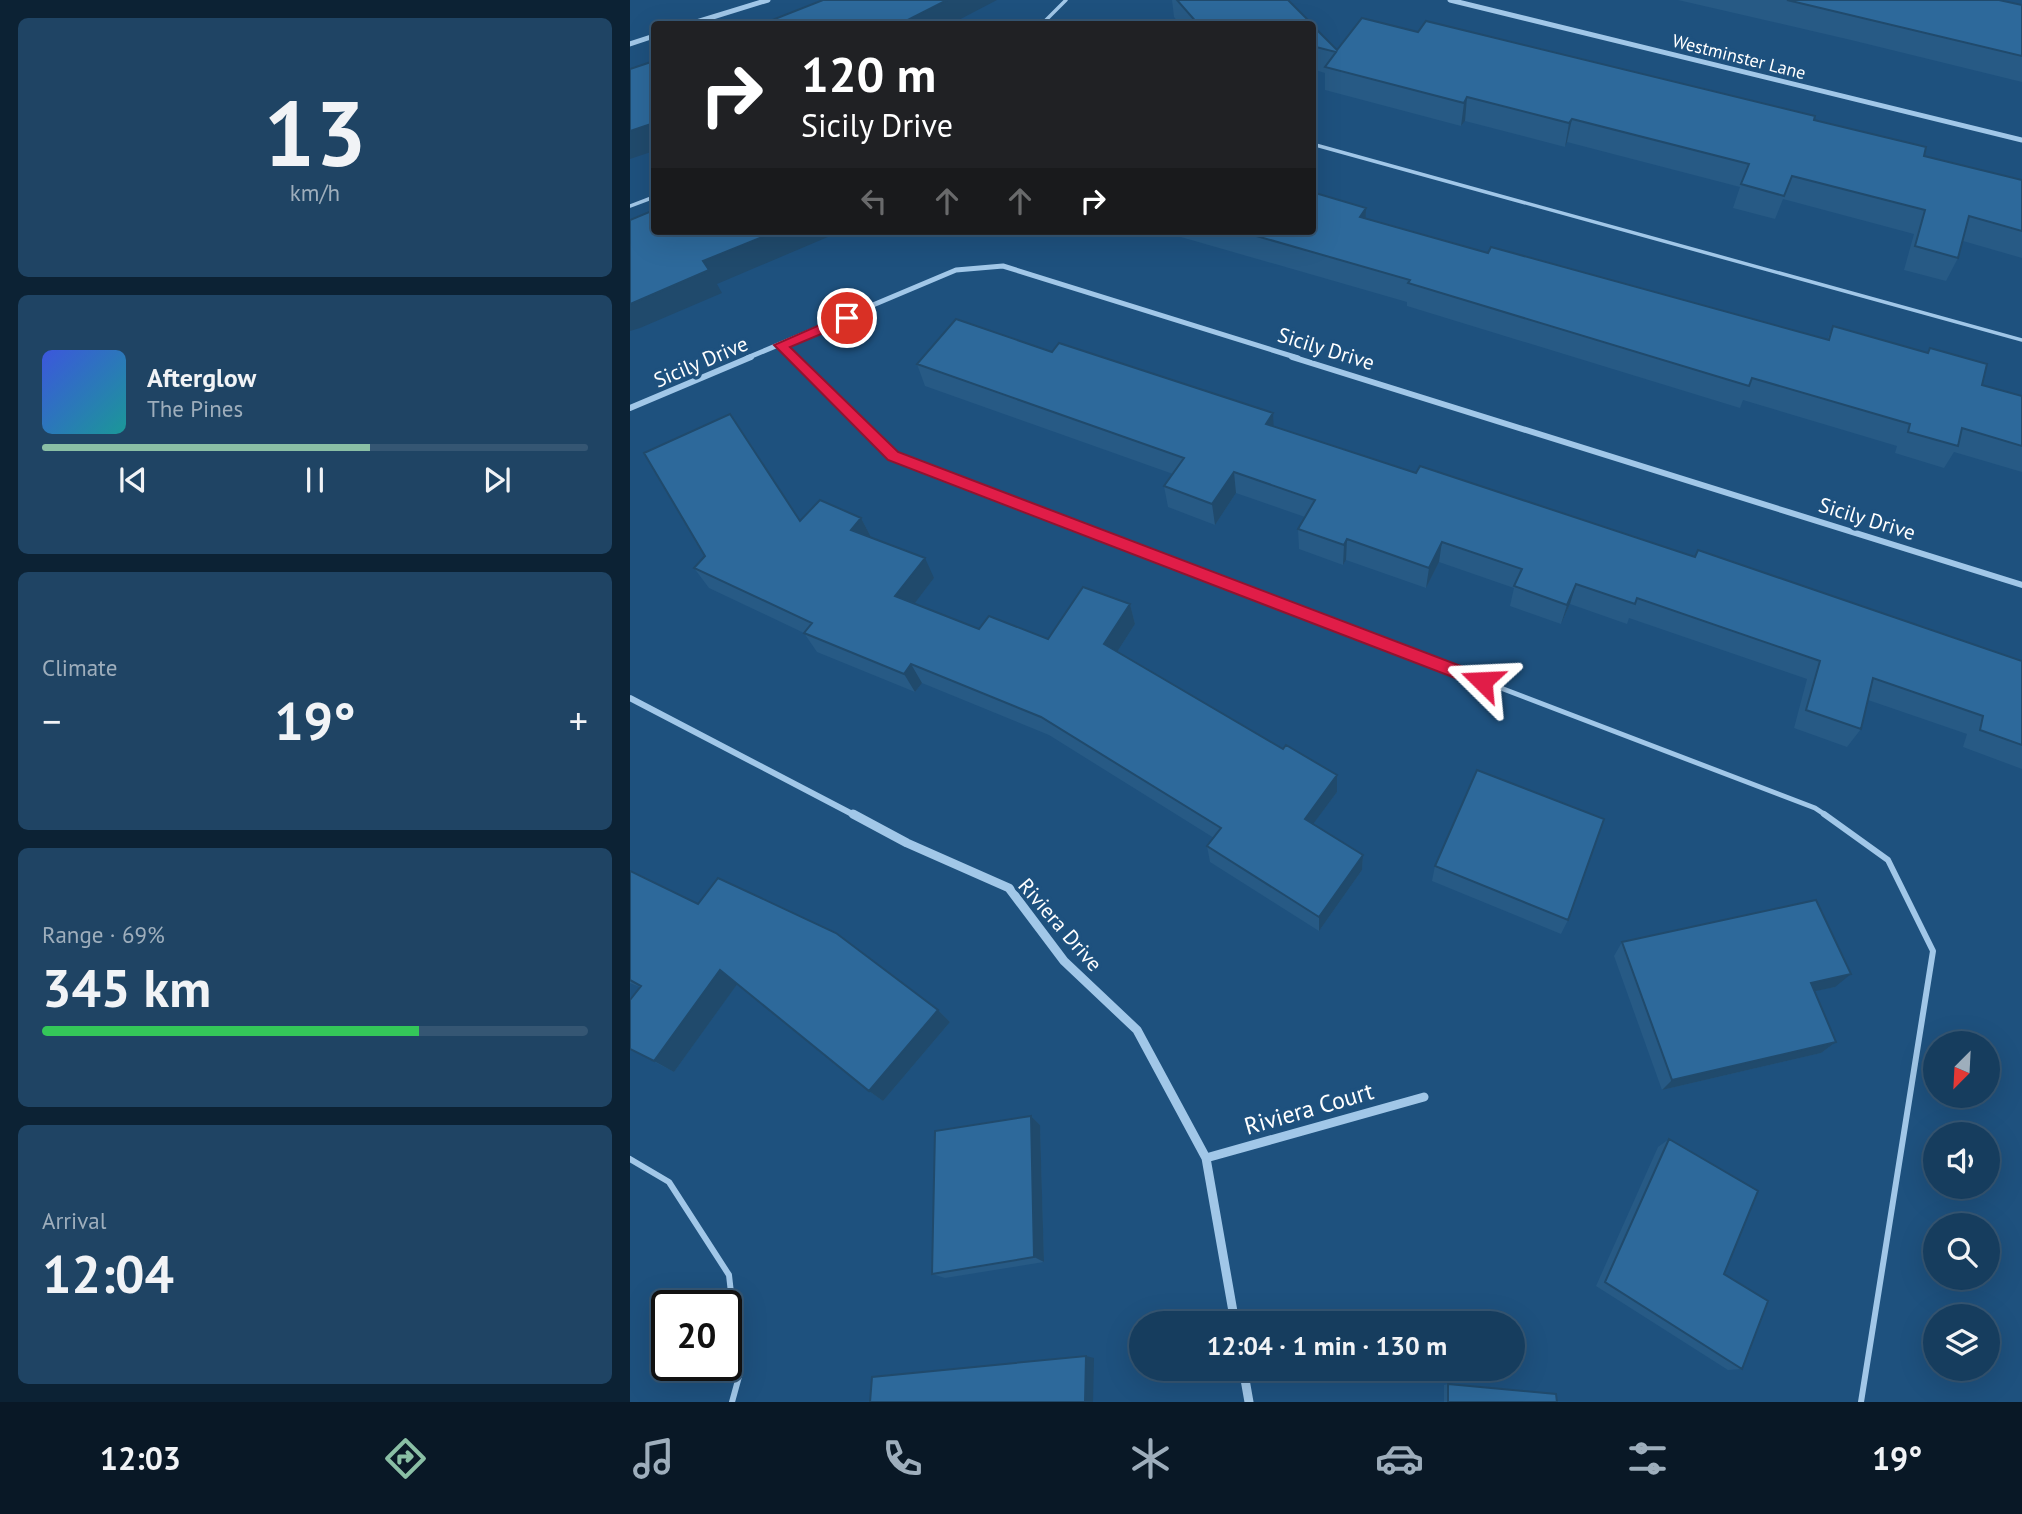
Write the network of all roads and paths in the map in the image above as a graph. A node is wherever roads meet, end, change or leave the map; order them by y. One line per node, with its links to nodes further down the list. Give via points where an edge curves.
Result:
1 (768, 0): 4 (street)
2 (1066, 0): 5 (lane)
3 (1450, 0): 8 (street, Westminster Lane)
4 (700, 21)
5 (1045, 21)
6 (651, 37): 7 (street)
7 (630, 44)
8 (2022, 140)
9 (1316, 145): 12 (lane)
10 (651, 198): 11 (lane)
11 (630, 206)
12 (2022, 340)
13 (781, 345): 14 (street, Sicily Drive); 15 (street, Sicily Drive, via 956,270 1003,266); 24 (lane, via 893,456 1815,808 1888,860 1933,951)
14 (630, 408)
15 (2022, 585)
16 (630, 698): 18 (street, Riviera Drive, via 907,843 1009,888 1064,961 1136,1030)
17 (1424, 1097): 18 (street, Riviera Court)
18 (1206, 1158): 20 (street, Riviera Drive)
19 (630, 1159): 22 (lane, via 669,1182 729,1275 740,1373)
20 (1233, 1311)
21 (1246, 1381): 23 (street)
22 (732, 1402)
23 (1250, 1402)
24 (1861, 1402)

